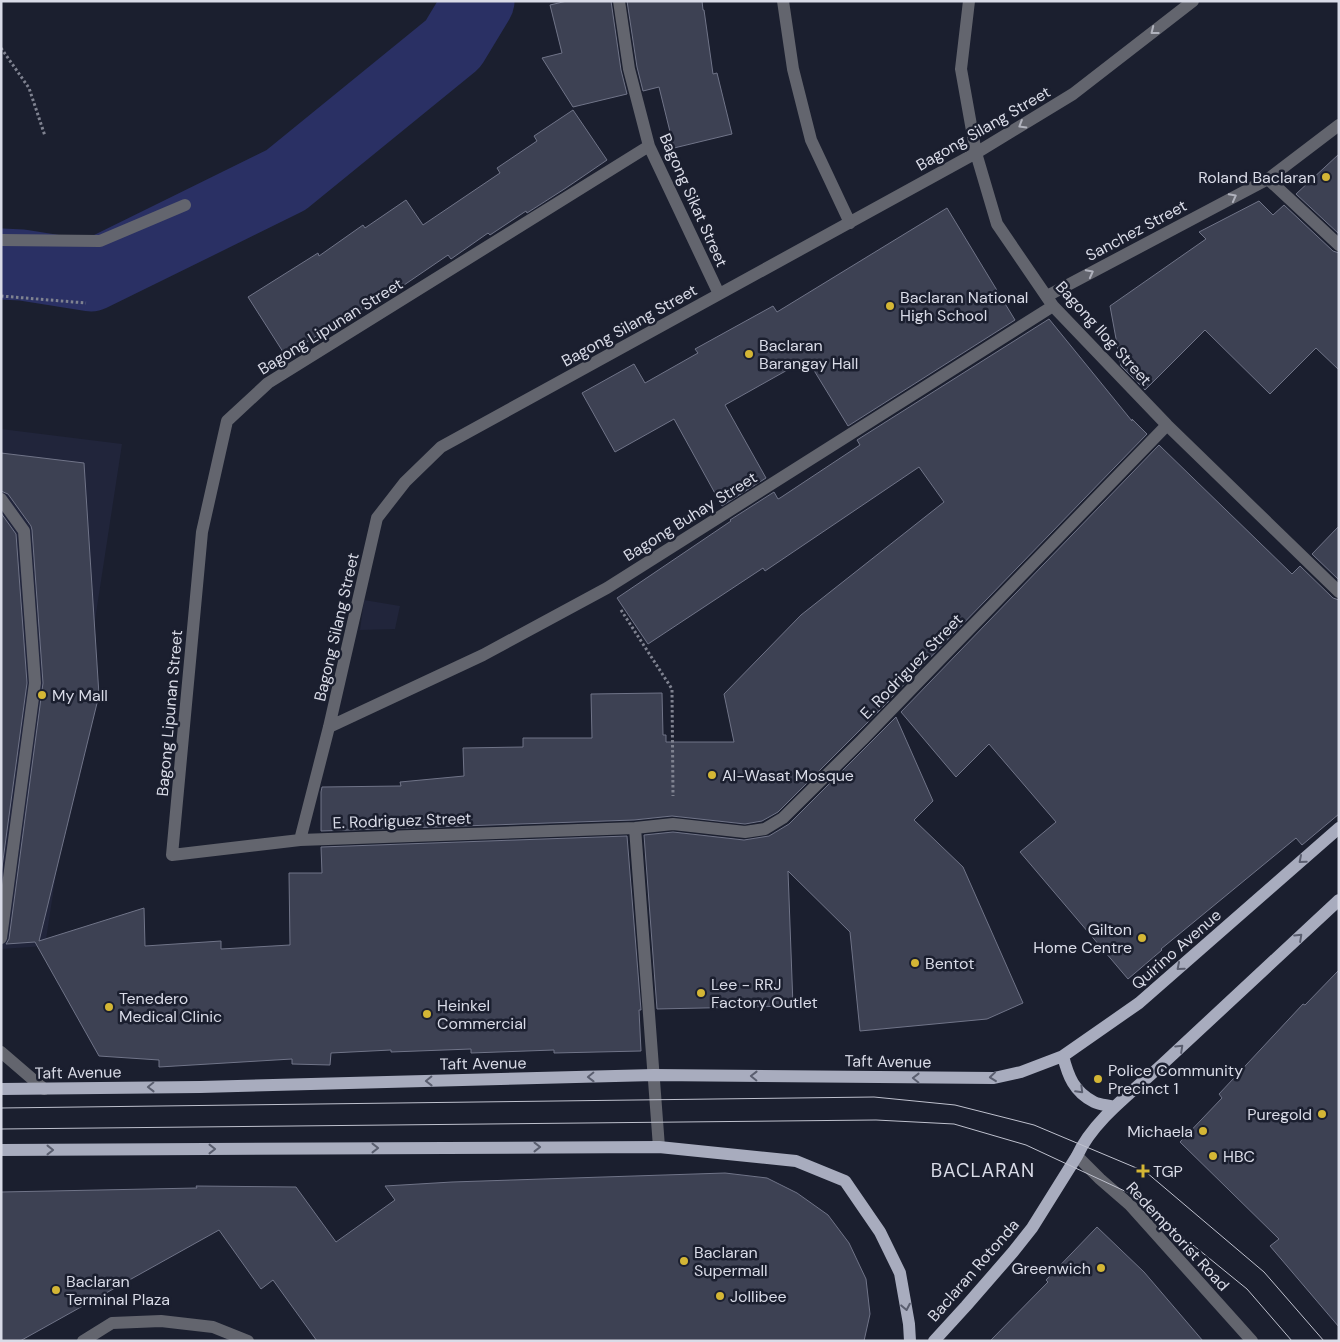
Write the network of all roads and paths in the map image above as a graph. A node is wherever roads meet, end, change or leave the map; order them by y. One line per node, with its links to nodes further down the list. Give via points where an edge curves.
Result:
1 (620, 1): 8 (street, Bagong Sikat Street, via 629,69)
2 (783, 1): 12 (street, via 793,69 811,140)
3 (969, 1): 9 (street, Bagong Ilog Street, via 961,69)
4 (1193, 1): 9 (street, Bagong Silang Street, one-way to 9, via 1073,94)
5 (1, 48): 7 (path, via 29,88)
6 (1339, 125): 10 (street, Sanchez Street)
7 (45, 136)
8 (649, 146): 15 (street, Bagong Sikat Street); 28 (street, Bagong Lipunan Street, via 268,382 227,421 202,532)
9 (976, 153): 12 (street, Bagong Silang Street); 17 (street, Bagong Ilog Street, via 997,224)
10 (1268, 179): 14 (street); 17 (street, Sanchez Street, one-way to 10)
11 (185, 204): 13 (street, via 100,241)
12 (850, 223): 15 (street, Bagong Silang Street)
13 (1, 240)
14 (1339, 245)
15 (719, 294): 23 (street, Bagong Silang Street, via 441,447 405,482 377,518)
16 (1, 296): 18 (path)
17 (1050, 301): 19 (street, Bagong Ilog Street); 21 (street, Bagong Buhay Street)
18 (86, 303)
19 (1166, 425): 22 (street, Bagong Ilog Street); 24 (street, E. Rodriguez Street, via 783,818 766,828 745,832)
20 (1, 499): 30 (street, via 24,531 35,683)
21 (607, 588): 23 (street, Bagong Buhay Street, via 483,654); 24 (path, via 672,688)
22 (1339, 592)
23 (329, 727): 27 (street, Bagong Silang Street)
24 (673, 824): 25 (street, E. Rodriguez Street)
25 (635, 828): 27 (street, E. Rodriguez Street); 33 (street)
26 (1339, 828): 32 (main road, Quirino Avenue, one-way to 32, via 1139,1003)
27 (300, 840): 28 (street, E. Rodriguez Street)
28 (172, 855)
29 (1339, 900): 37 (main road, one-way to 29)
30 (1, 938)
31 (1, 1052): 35 (street)
32 (1063, 1056): 34 (main road, Quirino Avenue, one-way to 34, via 1021,1072 994,1078); 37 (main road, one-way to 37, via 1068,1075 1079,1092 1095,1102)
33 (654, 1075): 34 (main road, Taft Avenue, one-way to 33); 35 (main road, Taft Avenue, one-way to 35); 38 (street)
34 (965, 1078)
35 (44, 1088): 36 (main road, Taft Avenue)
36 (1, 1089)
37 (1114, 1107): 40 (main road, Baclaran Rotonda, via 1083,1143)
38 (659, 1147): 39 (main road, one-way to 38); 43 (main road, Baclaran Rotonda, one-way to 43, via 796,1161 845,1181 880,1232 900,1273)
39 (1, 1150)
40 (1077, 1156): 44 (main road, Baclaran Rotonda, via 1032,1228); 45 (street, Redemptorist Road, via 1130,1205)
41 (83, 1341): 42 (street, via 112,1323 161,1321 213,1326)
42 (248, 1341)
43 (910, 1341)
44 (934, 1341)
45 (1252, 1341)

